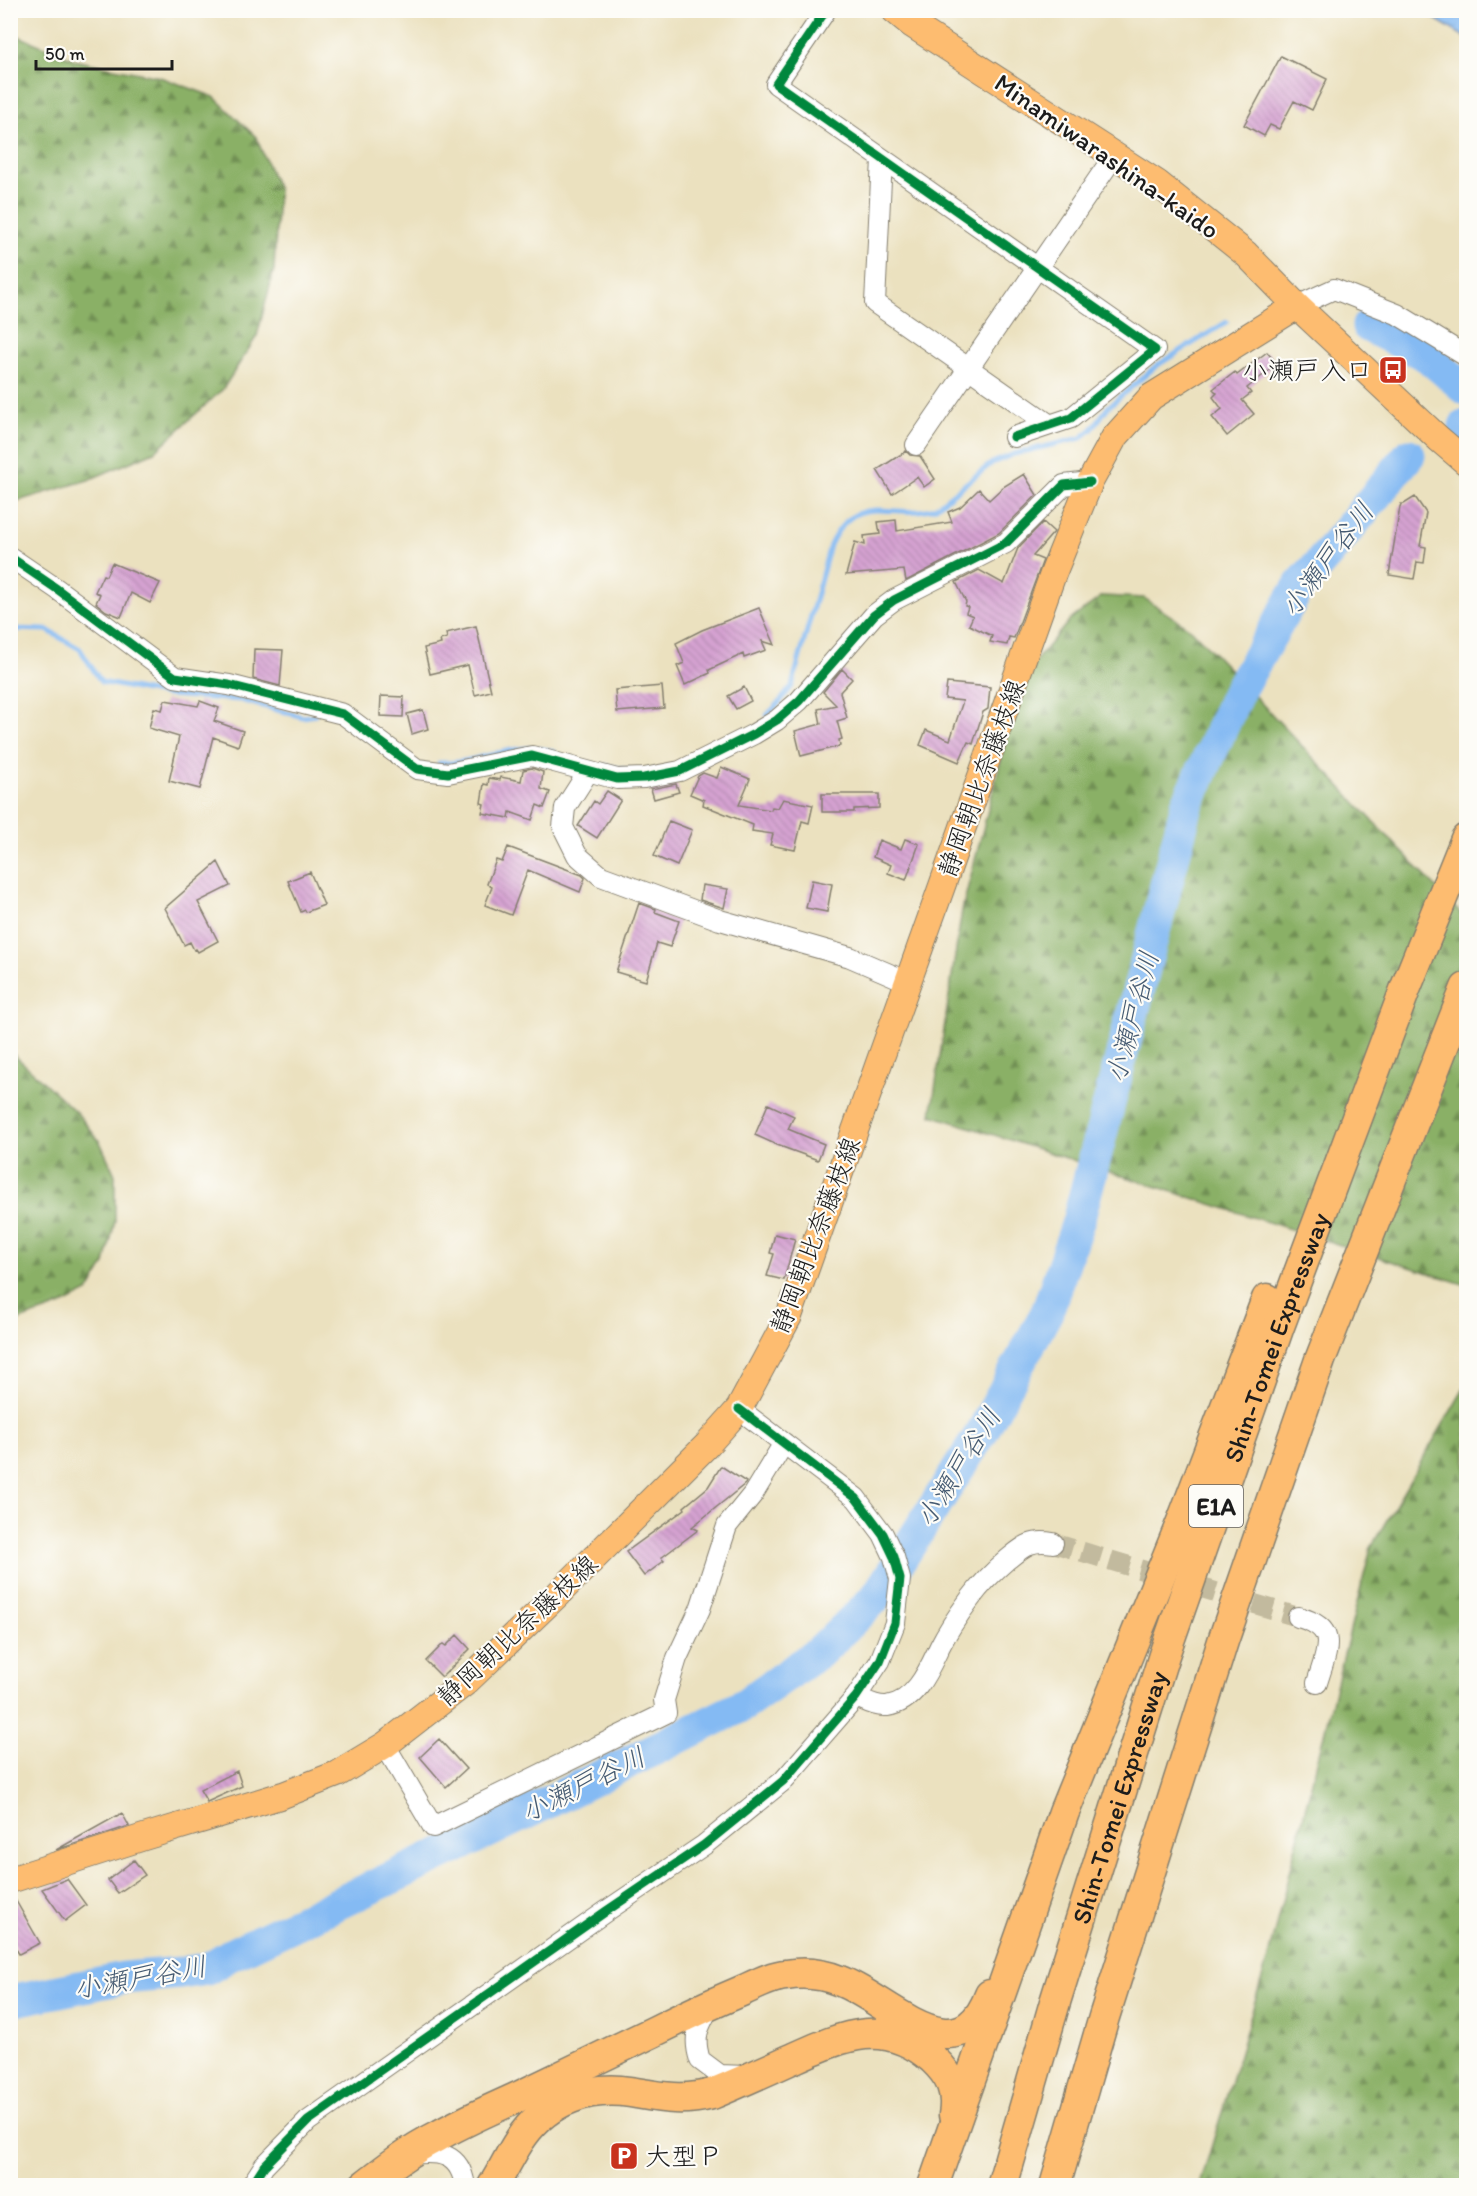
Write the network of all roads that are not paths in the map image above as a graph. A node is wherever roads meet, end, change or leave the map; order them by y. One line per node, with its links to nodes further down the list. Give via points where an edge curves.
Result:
1 (826, 10): 4 (street, via 776,84)
2 (894, 10): 3 (main road, Minamiwarashina-kaido)
3 (1114, 156): 5 (street); 6 (main road, Minamiwarashina-kaido, via 1157,183 1246,254)
4 (882, 159): 5 (street); 8 (street, via 874,303)
5 (1039, 268): 8 (street); 9 (street, via 1155,350 1071,418)
6 (1297, 306): 7 (street, via 1334,289 1396,314); 12 (main road, Minamiwarashina-kaido); 13 (main road, 静岡朝比奈藤枝線, via 1151,397 1114,438)
7 (1467, 356)
8 (969, 369): 9 (street); 11 (street)
9 (1050, 425): 10 (street)
10 (1014, 437)
11 (916, 445)
12 (1467, 462)
13 (1090, 482): 15 (street, via 1064,485 1006,543 894,600 874,615 799,701 754,734 680,771 617,779); 17 (main road, 静岡朝比奈藤枝線, via 1053,574)
14 (10, 557): 15 (street, via 175,677 230,685 343,714 417,770 448,772 532,756)
15 (588, 772): 17 (street, via 566,808 562,827 577,855 601,876 720,920 850,957)
16 (1467, 839): 18 (highway, Shin-Tomei Expressway / E1A)
17 (908, 981): 20 (main road, 静岡朝比奈藤枝線, via 789,1316)
18 (1406, 987): 28 (highway, via 1267,1300 1064,1812); 38 (highway, Shin-Tomei Expressway / E1A, via 1278,1329 1164,1655)
19 (1467, 988): 39 (highway, Shin-Tomei Expressway / E1A, via 1320,1360 1228,1627 1104,2017)
20 (739, 1409): 21 (street); 26 (main road, 静岡朝比奈藤枝線, via 592,1561 482,1667)
21 (784, 1443): 25 (street, via 856,1498 883,1534 894,1557 900,1579 895,1623 880,1661); 26 (street, via 728,1526 700,1609 677,1658 664,1700 666,1713 433,1827)
22 (1053, 1543): 25 (street, via 1040,1540 1028,1544 993,1573 940,1646 928,1674 906,1698 888,1706)
23 (1298, 1617): 24 (street, via 1314,1621 1323,1628 1327,1639)
24 (1317, 1683)
25 (856, 1697): 33 (street, via 775,1788 704,1845 308,2121 264,2166)
26 (385, 1745): 27 (main road, 静岡朝比奈藤枝線, via 337,1774 283,1796)
27 (10, 1880)
28 (1032, 1903): 29 (highway, via 1009,1946 987,2004 971,2025 960,2031 931,2032 856,1988 823,1976 785,1975); 31 (highway)
29 (712, 2004): 30 (street, via 695,2039 700,2060 720,2075); 32 (highway, via 436,2136)
30 (754, 2076): 31 (highway, via 848,2036 867,2033 906,2041 933,2059 956,2091); 36 (highway, via 692,2100 606,2091 585,2092 566,2099 548,2110 523,2135)
31 (948, 2145): 37 (highway)
32 (406, 2155): 34 (highway); 35 (street, via 444,2154 461,2170)
33 (251, 2186)
34 (364, 2186)
35 (465, 2186)
36 (493, 2186)
37 (933, 2186)
38 (1002, 2186)
39 (1055, 2186)

